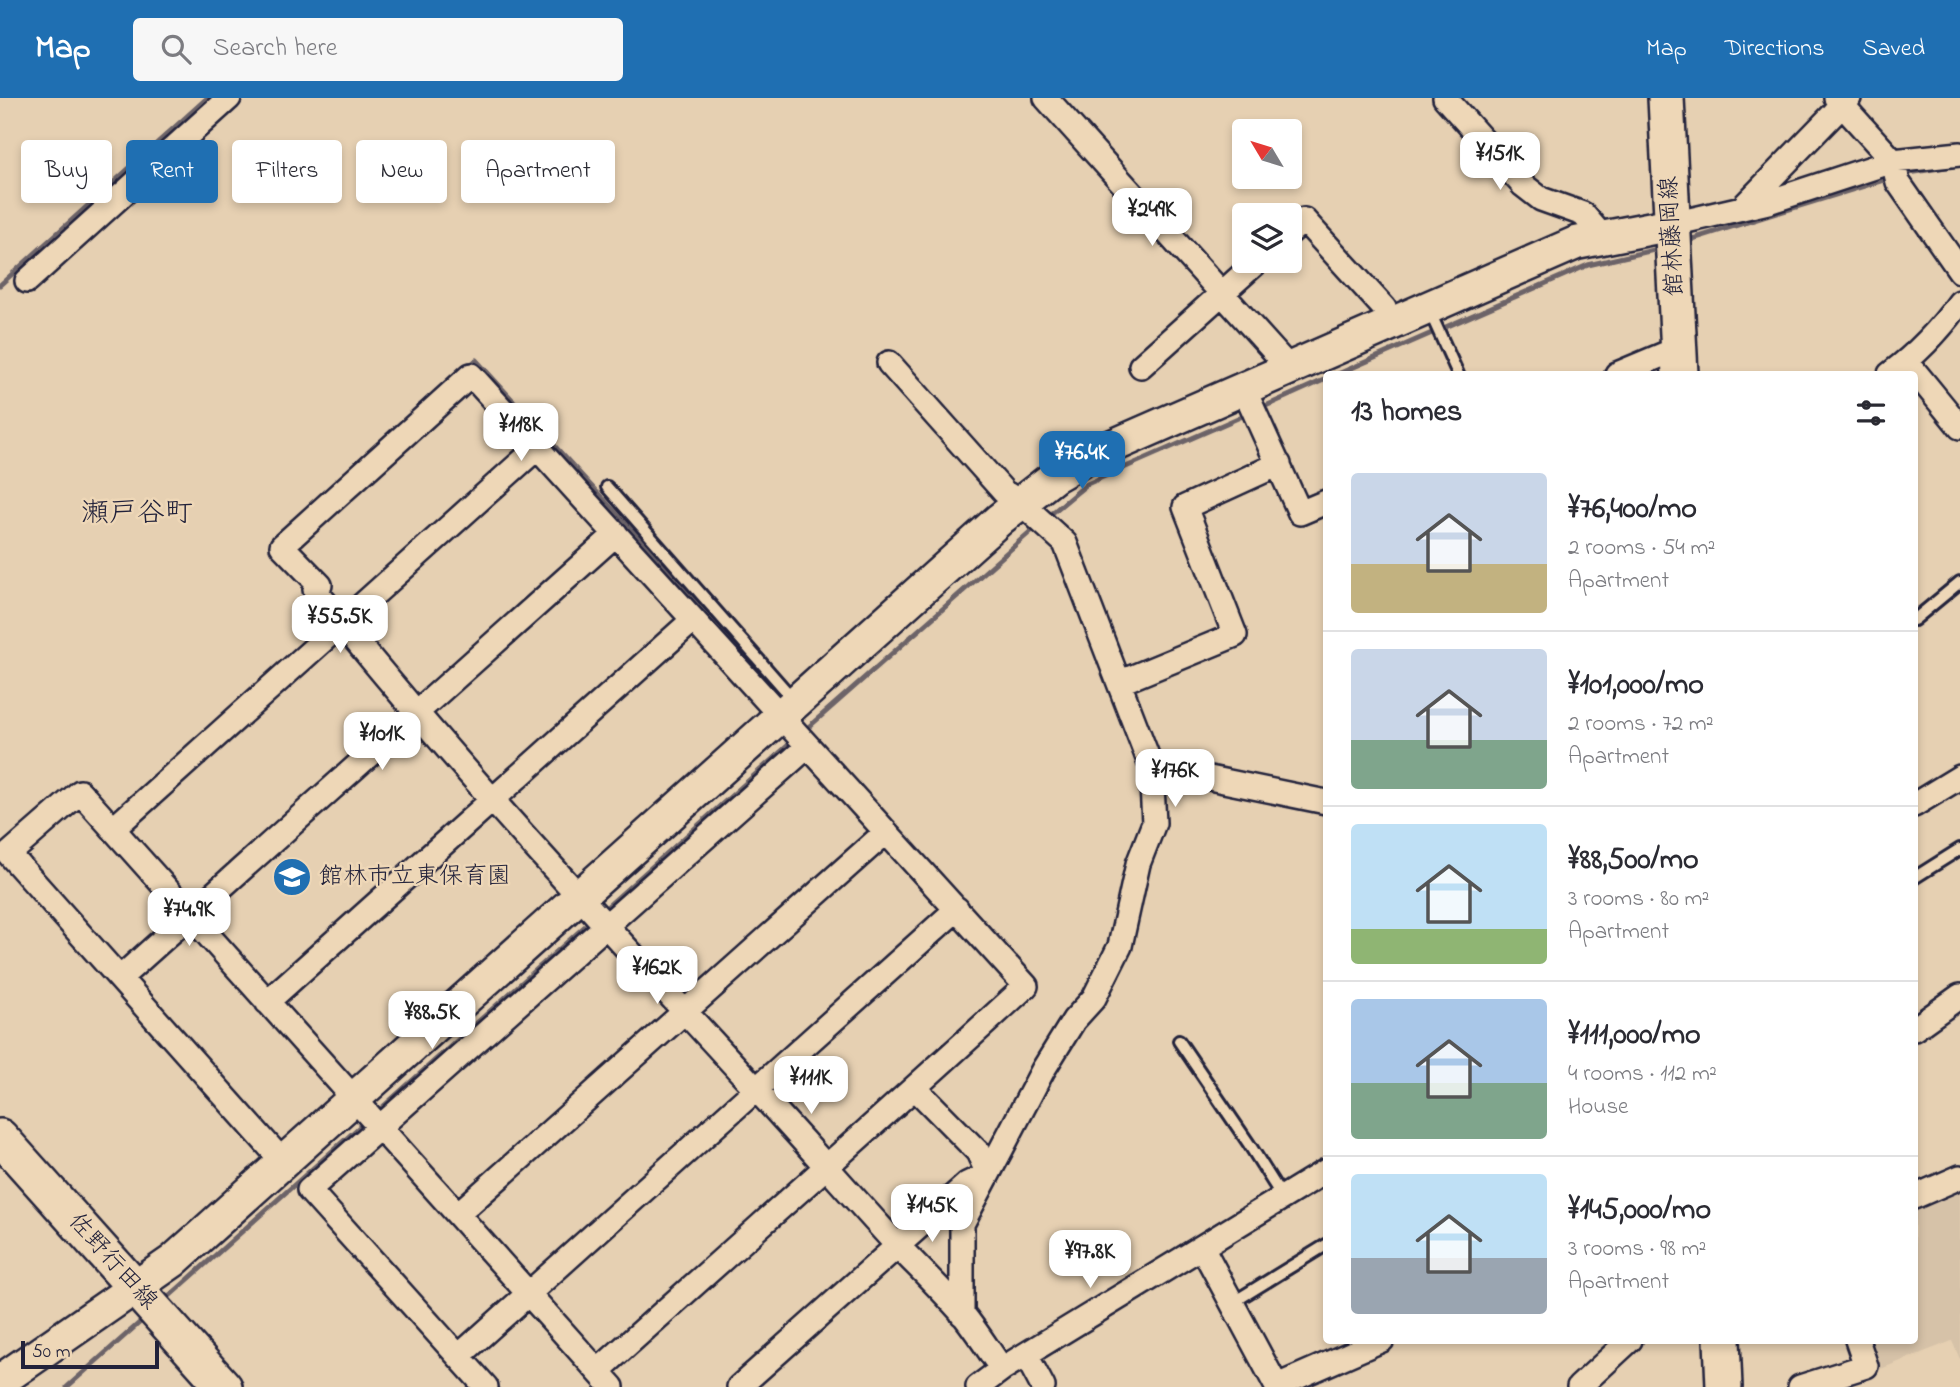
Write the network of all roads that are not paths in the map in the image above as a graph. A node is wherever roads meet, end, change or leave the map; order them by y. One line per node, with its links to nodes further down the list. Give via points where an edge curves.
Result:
1 (229, 98): 14 (street)
2 (1046, 98): 15 (street)
3 (1445, 98): 11 (street, via 1523,185 1541,199 1583,214)
4 (1666, 98): 10 (main road, 館林藤岡線)
5 (1842, 100): 7 (street); 8 (street)
6 (1960, 154): 7 (street)
7 (1893, 161): 8 (street); 12 (street, via 1898,182)
8 (1742, 208): 10 (street)
9 (1302, 222): 18 (street, via 1384,308)
10 (1673, 224): 11 (street); 19 (main road, 館林藤岡線)
11 (1602, 236): 17 (street)
12 (1960, 271)
13 (1244, 273): 15 (street)
14 (27, 281)
15 (1222, 293): 21 (street); 23 (street)
16 (1960, 302): 22 (street, via 1942,327)
17 (1428, 308): 18 (street); 24 (lane)
18 (1392, 324): 23 (street)
19 (1679, 361): 25 (street)
20 (889, 363): 32 (street, via 1004,492)
21 (1141, 366)
22 (1898, 368)
23 (1290, 369): 27 (street)
24 (1457, 371)
25 (1631, 371)
26 (1918, 387): 28 (street)
27 (1244, 389): 30 (street); 32 (street, via 1092,455)
28 (1960, 427)
29 (537, 449): 34 (street); 38 (street); 38 (street, via 471,375 282,546 320,585 314,590)
30 (1279, 464): 33 (street, via 1300,513); 39 (street, via 1185,507 1235,635)
31 (607, 487): 40 (lane)
32 (1021, 503): 39 (street, via 1065,543); 40 (street)
33 (1323, 507)
34 (616, 534): 37 (street); 41 (street)
35 (1960, 582): 36 (lane)
36 (1918, 617)
37 (693, 620): 40 (street); 45 (street)
38 (342, 624): 41 (street); 48 (street)
39 (1121, 682): 43 (street)
40 (789, 709): 42 (street); 52 (street)
41 (417, 712): 45 (street); 54 (street)
42 (808, 746): 49 (street); 55 (street)
43 (1151, 766): 46 (street); 70 (street, via 1154,823 1119,946 1094,998 1042,1070)
44 (1960, 776): 47 (street)
45 (494, 799): 52 (street); 58 (street)
46 (1323, 801)
47 (1918, 802)
48 (113, 829): 54 (street); 56 (street, via 80,792 9,854)
49 (886, 832): 53 (street); 59 (street)
50 (1960, 849): 51 (lane)
51 (1918, 875)
52 (580, 895): 55 (street); 64 (street)
53 (957, 909): 62 (street, via 1026,986); 63 (street)
54 (190, 915): 56 (street); 58 (street)
55 (606, 925): 59 (street); 65 (street)
56 (120, 978): 67 (street)
57 (1960, 996): 60 (street)
58 (267, 1002): 64 (street)
59 (685, 1011): 63 (street); 74 (street)
60 (1918, 1026)
61 (1179, 1041): 73 (lane)
62 (915, 1088): 68 (street); 70 (street, via 978,1152)
63 (756, 1089): 68 (street); 79 (street)
64 (353, 1098): 65 (street); 67 (street)
65 (378, 1128): 74 (street); 87 (street, via 309,1190)
66 (0, 1137): 78 (main road, 佐野行田線)
67 (284, 1163): 78 (street, via 173,1261)
68 (826, 1166): 75 (street); 90 (street)
69 (1323, 1173): 73 (street)
70 (988, 1174): 75 (street, via 967,1184); 81 (street, via 962,1224)
71 (1960, 1177): 72 (street)
72 (1918, 1195)
73 (1283, 1198): 77 (street)
74 (458, 1214): 79 (street)
75 (897, 1245): 81 (street); 94 (street)
76 (1323, 1247): 80 (lane)
77 (1202, 1248): 80 (street); 86 (street)
78 (134, 1286): 91 (street); 92 (main road, 佐野行田線)
79 (528, 1294): 87 (street); 90 (street)
80 (1232, 1303): 97 (street)
81 (962, 1314): 88 (street)
82 (1373, 1344): 97 (street)
83 (1626, 1344): 98 (street)
84 (1722, 1344): 99 (main road)
85 (1858, 1344): 89 (street)
86 (1026, 1355): 88 (street); 96 (street)
87 (459, 1356): 93 (street)
88 (1002, 1369): 95 (street)
89 (1868, 1376): 100 (street)
90 (605, 1379)
91 (0, 1381)
92 (224, 1387)
93 (486, 1387)
94 (739, 1387)
95 (978, 1387)
96 (1043, 1387)
97 (1277, 1387)
98 (1579, 1387)
99 (1724, 1387)
100 (1800, 1387)

